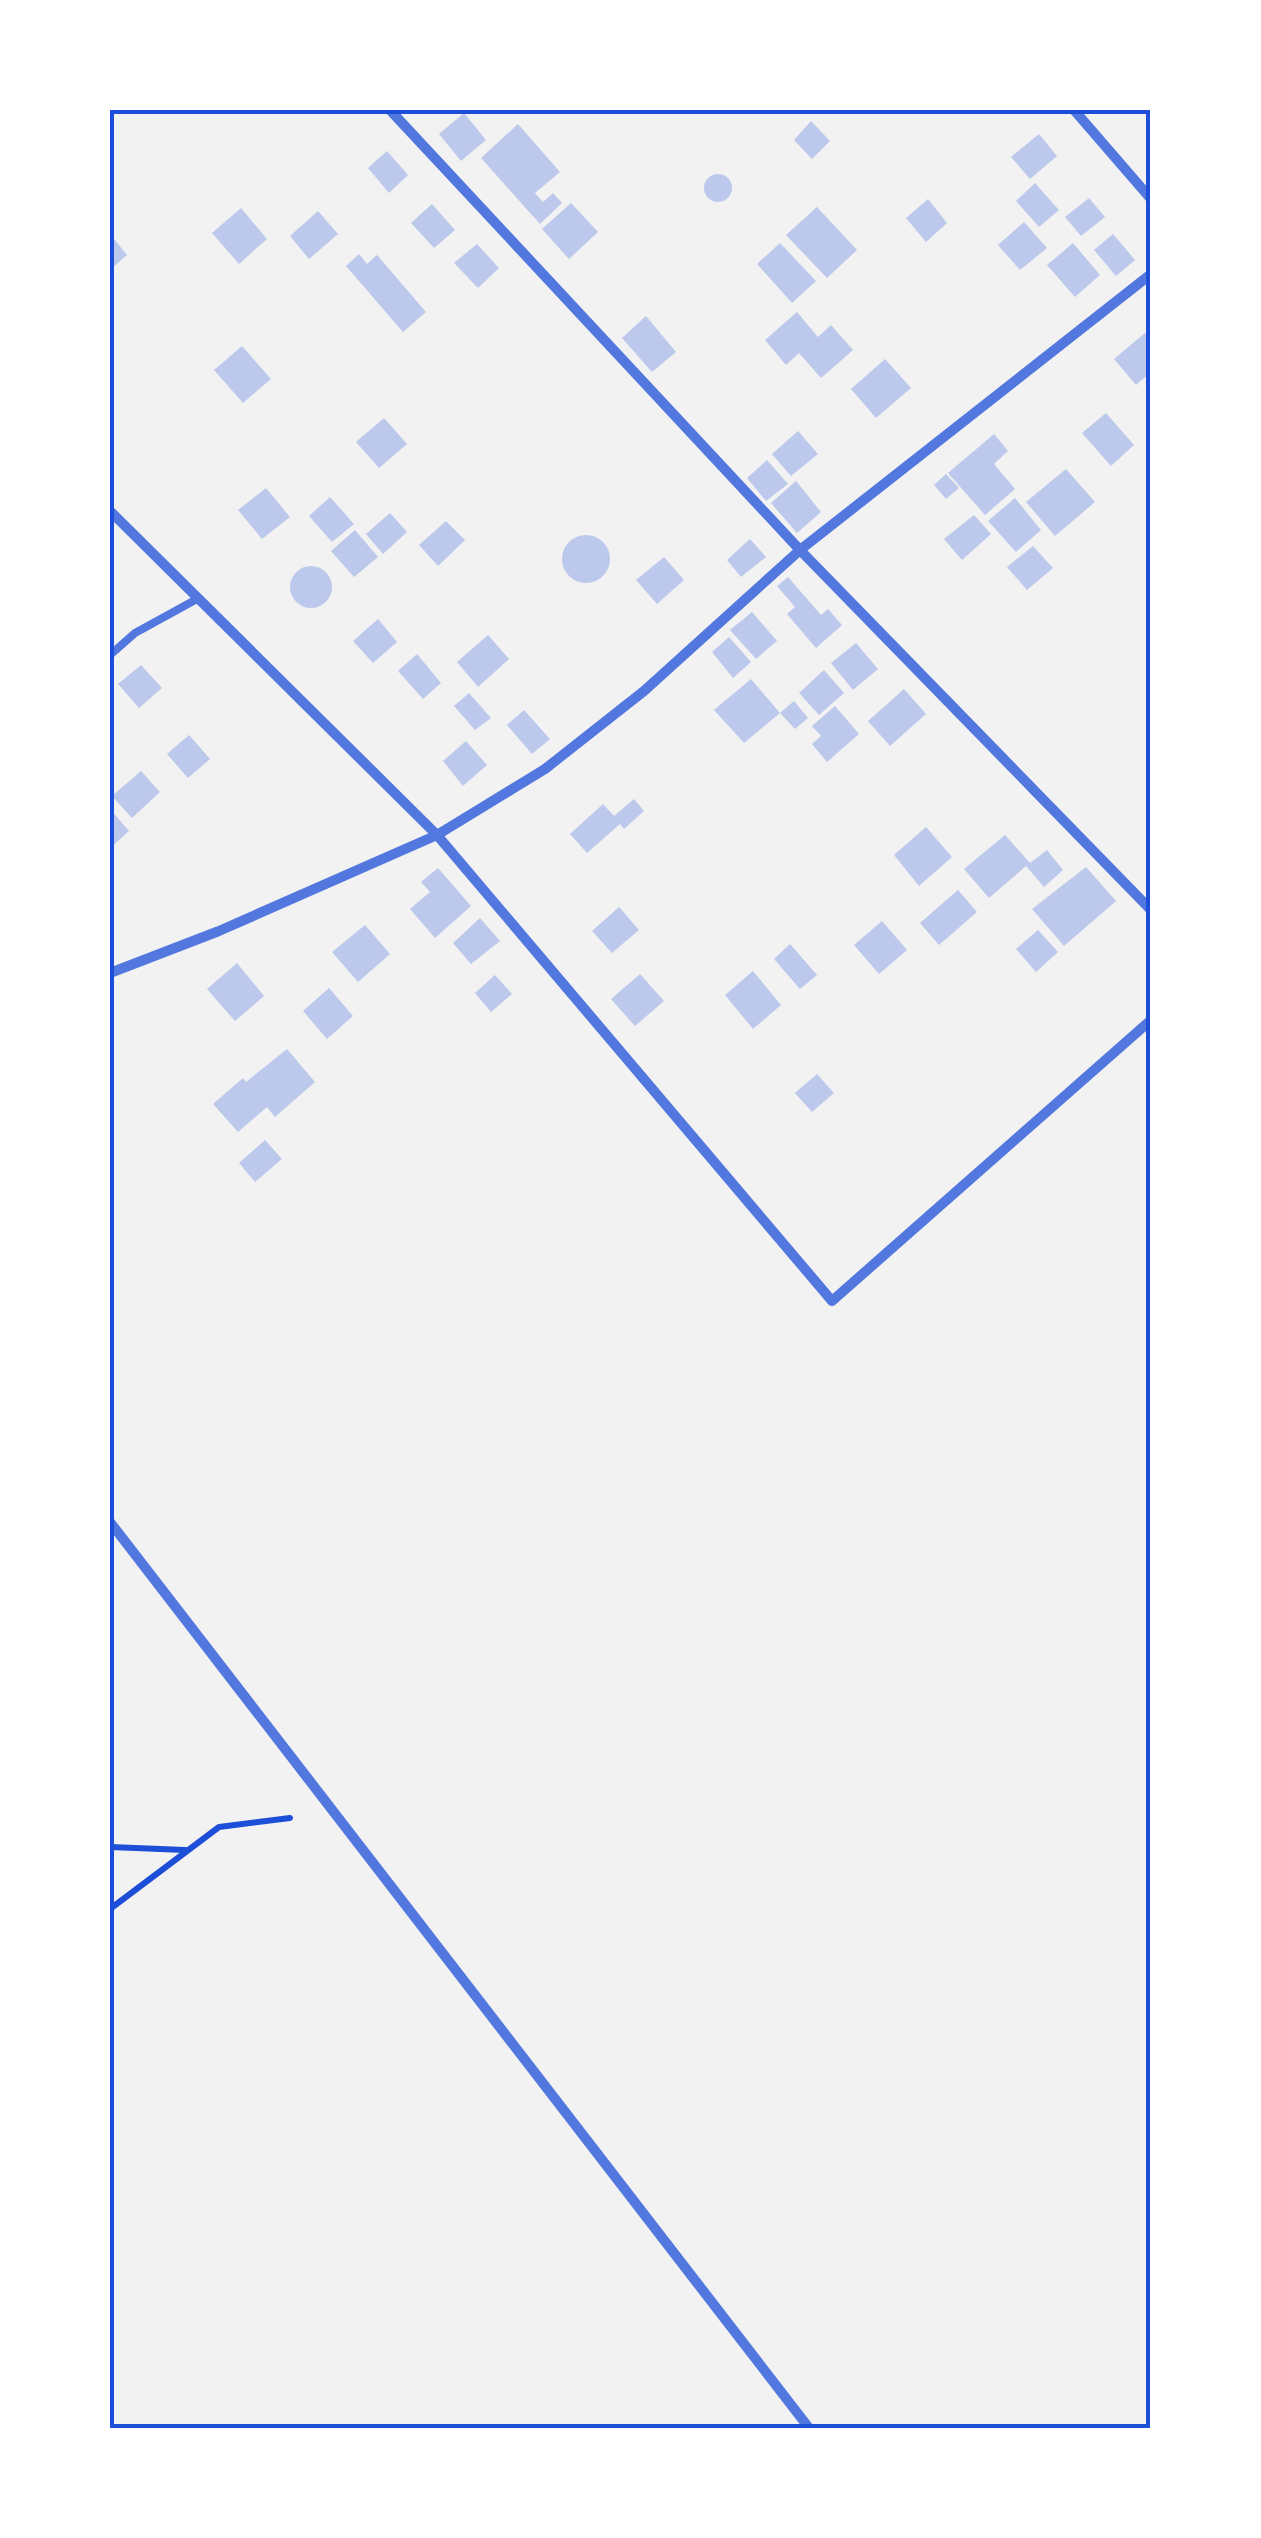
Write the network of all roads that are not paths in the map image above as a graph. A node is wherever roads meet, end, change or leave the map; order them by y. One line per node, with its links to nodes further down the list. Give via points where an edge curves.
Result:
1 (390, 110): 6 (street)
2 (1074, 110): 3 (street)
3 (1151, 198)
4 (1151, 274): 6 (street)
5 (110, 511): 7 (street)
6 (800, 550): 9 (street, via 644,692 545,769); 10 (street)
7 (197, 599): 8 (lane, via 136,632); 9 (street)
8 (110, 655)
9 (437, 836): 11 (street); 12 (street, via 832,1301)
10 (1151, 910)
11 (110, 973)
12 (1151, 1020)
13 (110, 1522): 14 (street)
14 (809, 2428)

